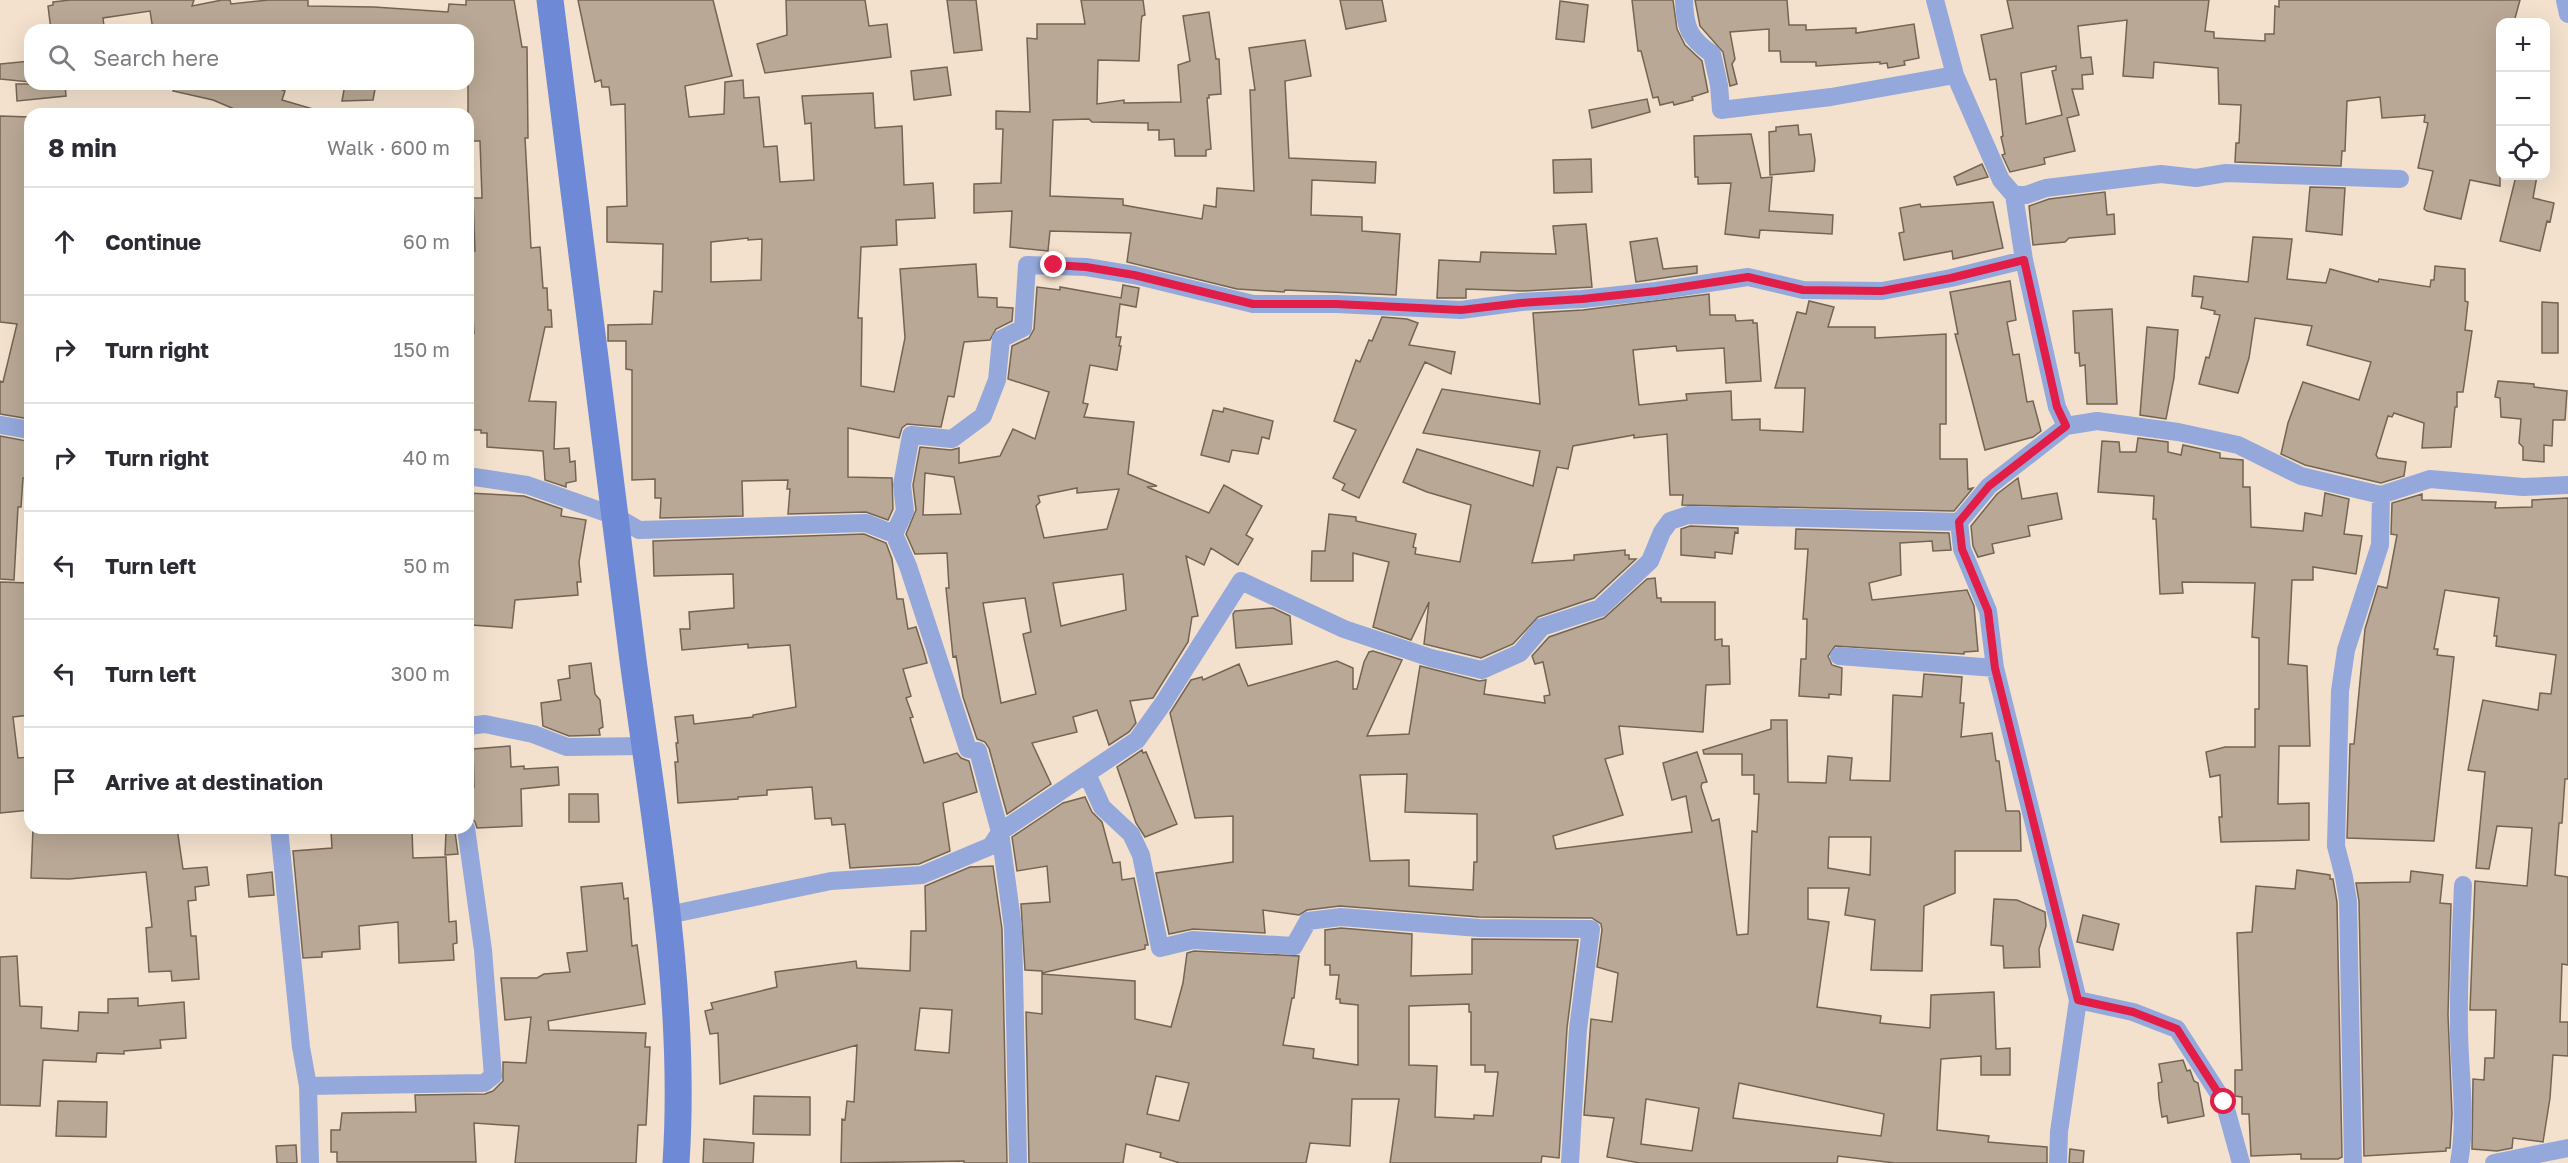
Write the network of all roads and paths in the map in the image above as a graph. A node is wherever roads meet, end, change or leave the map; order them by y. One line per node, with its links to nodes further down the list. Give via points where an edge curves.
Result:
1 (550, 0): 16 (main road)
2 (1684, 0): 6 (street, via 1690,34 1712,54 1721,110 1831,97)
3 (1935, 0): 6 (street)
4 (2565, 0): 5 (street)
5 (2568, 14)
6 (1954, 75): 8 (street, via 2001,180)
7 (2400, 179): 8 (street, via 2226,173 2196,178 2161,174)
8 (2014, 195): 9 (street)
9 (2024, 260): 11 (street, via 2057,407); 18 (street, via 1882,291 1803,290 1748,277 1656,291 1461,310 1253,304 1134,275 1086,267 1027,265 1023,328 1001,339 998,380 983,416 952,439 911,435 902,485 905,511)
10 (0, 425): 12 (street)
11 (2066, 426): 15 (street, via 2097,421 2238,445 2301,476); 17 (street, via 1989,486)
12 (24, 429)
13 (474, 477): 16 (street, via 527,485)
14 (2568, 485): 15 (street, via 2430,479)
15 (2381, 495): 38 (street, via 2380,545 2346,651 2340,691 2336,846 2348,902)
16 (615, 516): 18 (street, via 639,531 866,523); 22 (main road)
17 (1959, 522): 20 (street, via 1962,549 1988,611); 23 (street, via 1688,515 1670,521 1650,561 1600,608 1542,627 1520,653 1482,670 1344,629 1241,581 1137,740)
18 (894, 534): 24 (street, via 968,748 978,751)
19 (1839, 656): 20 (street)
20 (1995, 668): 29 (street)
21 (477, 725): 22 (street, via 533,734 567,747)
22 (645, 746): 28 (main road)
23 (1087, 774): 24 (street); 35 (street, via 1102,807 1131,834 1141,855 1160,948 1193,940 1294,946 1308,921 1341,917 1479,928 1591,929 1578,1029)
24 (1000, 832): 28 (street, via 991,846 922,874 831,881); 34 (street, via 1013,928)
25 (280, 834): 30 (street)
26 (467, 834): 30 (street, via 483,950 493,1076 484,1083)
27 (2463, 885): 39 (street, via 2459,1034 2465,1106)
28 (668, 915): 33 (main road, via 679,1110)
29 (2078, 1000): 36 (street); 37 (street, via 2133,1012 2177,1029 2224,1102)
30 (308, 1086): 32 (street)
31 (2564, 1153): 40 (street)
32 (310, 1163)
33 (676, 1163)
34 (1018, 1163)
35 (1570, 1163)
36 (2058, 1163)
37 (2241, 1163)
38 (2352, 1163)
39 (2459, 1163)
40 (2494, 1163)

